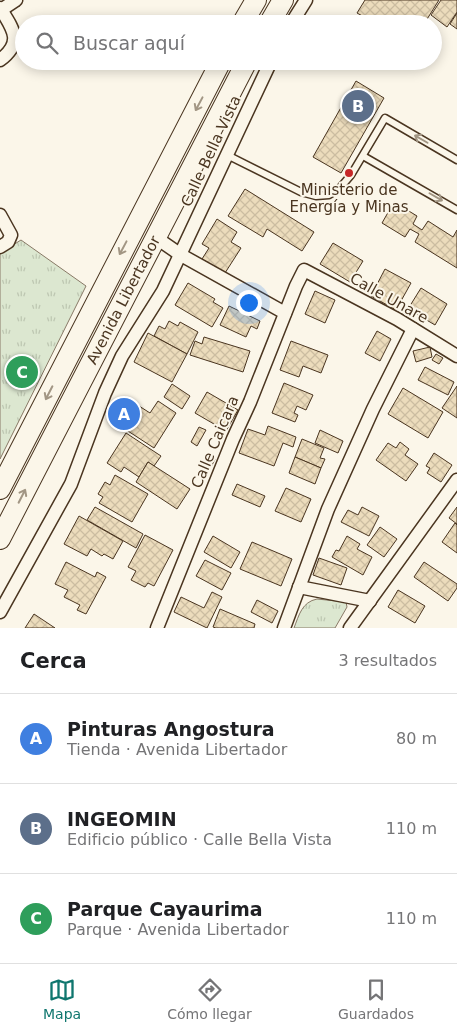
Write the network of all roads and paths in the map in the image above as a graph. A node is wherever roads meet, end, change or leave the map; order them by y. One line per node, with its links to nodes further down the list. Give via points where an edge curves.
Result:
1 (16, 0): 5 (street)
2 (256, 0): 6 (main road)
3 (283, 0): 7 (main road)
4 (304, 1): 8 (street)
5 (0, 9): 9 (street, via 13,29 14,40 11,50)
6 (247, 15)
7 (274, 15)
8 (296, 15)
9 (0, 60)
10 (216, 70): 18 (main road, Avenida Libertador, one-way to 18)
11 (242, 70): 19 (main road, Avenida Libertador)
12 (267, 70): 13 (street, Calle Bella Vista)
13 (227, 155): 14 (lane, via 288,186 316,196 329,195 339,189); 21 (street, Calle Bella Vista)
14 (363, 156): 15 (lane, one-way to 14, via 384,118); 16 (lane, one-way to 16)
15 (457, 160)
16 (457, 210)
17 (0, 215): 20 (street, via 10,232)
18 (136, 224): 19 (main road); 27 (main road, Avenida Libertador, one-way to 27)
19 (155, 237): 21 (street); 28 (main road, Avenida Libertador, one-way to 19)
20 (5, 243)
21 (181, 254): 23 (street); 31 (street, Avenida Libertador, via 163,291 122,356 71,484)
22 (304, 270): 23 (street, Calle Caicara); 24 (street, Calle Unare)
23 (285, 314): 32 (street, Calle Caicara)
24 (413, 329): 25 (street, Calle Unare); 29 (street, via 328,509)
25 (457, 356)
26 (457, 480): 30 (street)
27 (0, 489)
28 (0, 539)
29 (300, 587): 30 (street); 33 (street)
30 (370, 601): 34 (street)
31 (0, 612)
32 (157, 628)
33 (284, 628)
34 (350, 628)

